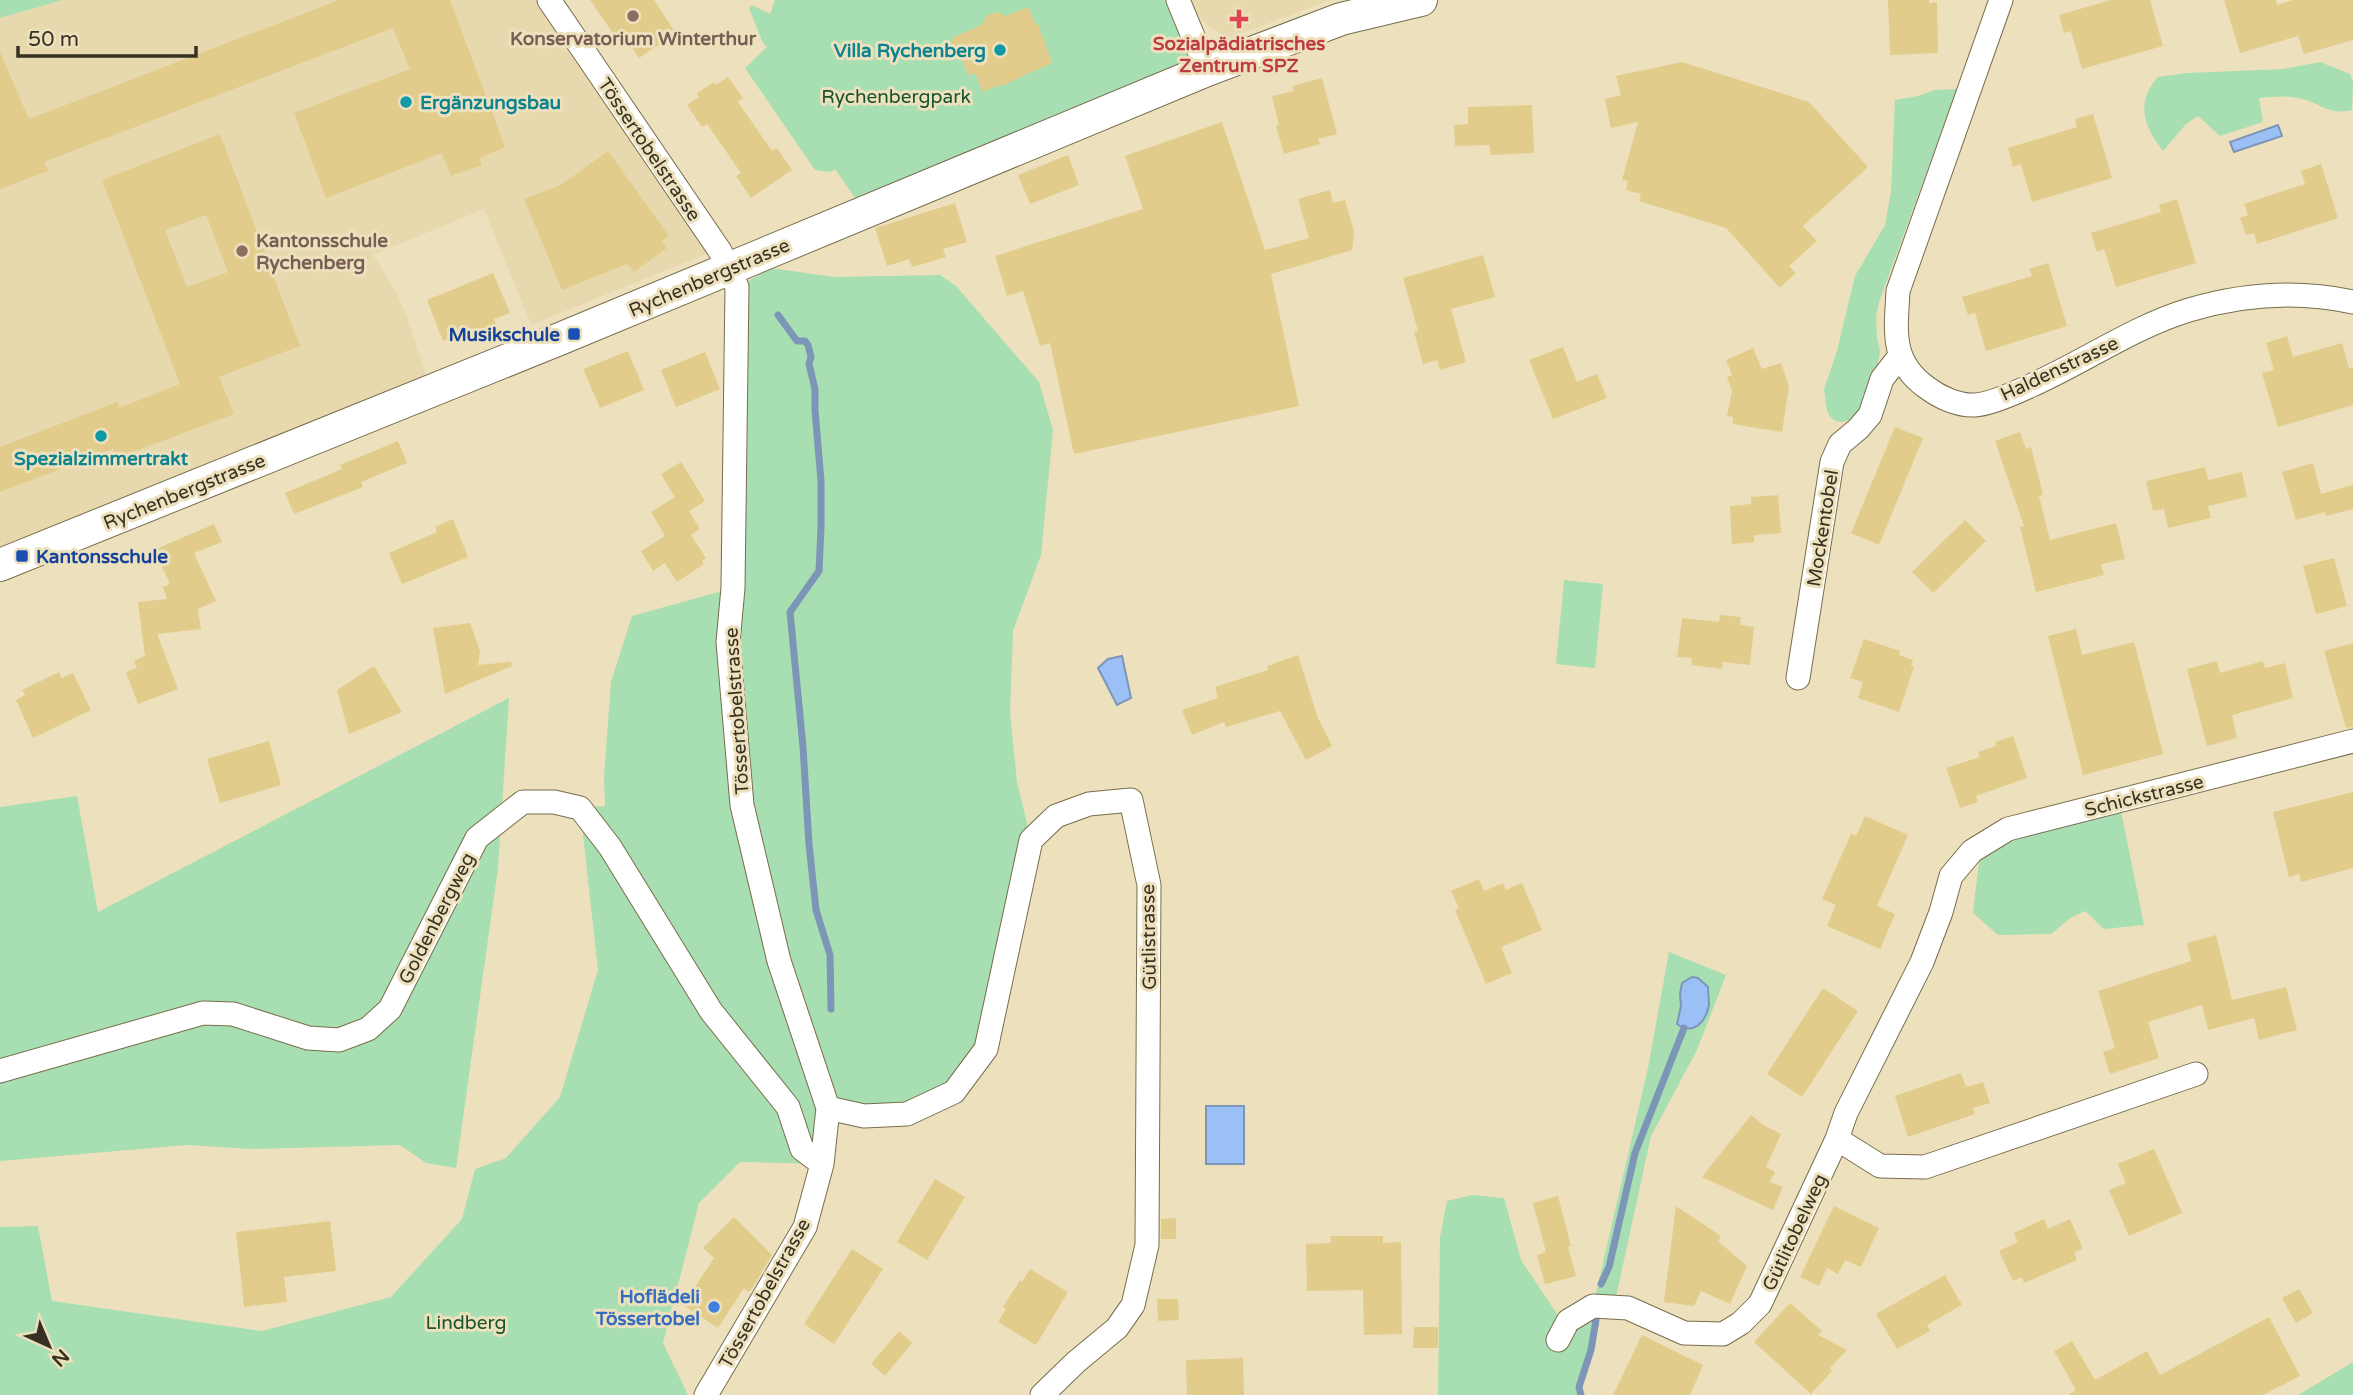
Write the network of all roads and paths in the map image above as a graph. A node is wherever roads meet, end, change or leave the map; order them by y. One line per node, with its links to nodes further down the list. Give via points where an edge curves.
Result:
1 (549, 0): 6 (street, Tössertobelstrasse)
2 (1178, 0): 5 (street)
3 (1421, 0): 5 (street, Rychenbergstrasse, via 1341,19)
4 (2001, 0): 8 (street, via 1898,291)
5 (1207, 71): 6 (street, Rychenbergstrasse)
6 (730, 268): 9 (street, Rychenbergstrasse); 15 (street, Tössertobelstrasse, via 737,287 733,588 728,642 742,805 779,961)
7 (2353, 302): 8 (street, Haldenstrasse, via 2276,295 2188,310 2011,394 1974,405 1940,397 1916,380)
8 (1899, 357): 10 (street, Mockentobel, via 1882,379 1870,415 1840,444 1832,462)
9 (0, 565)
10 (1798, 678)
11 (2353, 741): 12 (street, Schickstrasse, via 2008,829 1972,851)
12 (1951, 876): 16 (street, Gütlitobelweg, via 1922,962)
13 (0, 1072): 17 (street, Goldenbergweg, via 203,1013 233,1014 308,1038 339,1040 368,1030 390,1009 477,838 523,802 554,802 580,808 610,847 710,1011 788,1107 802,1149)
14 (2196, 1074): 16 (street, via 1925,1167 1880,1166)
15 (828, 1108): 17 (street, Tössertobelstrasse); 20 (street, Gütlistrasse, via 864,1116 907,1114 954,1092 986,1049 1031,840 1056,816 1089,804 1131,800 1149,885 1147,1245 1133,1305 1117,1328)
16 (1837, 1139): 18 (street, Gütlitobelweg, via 1760,1304 1741,1323 1723,1334 1684,1333 1628,1308 1593,1306 1568,1321)
17 (822, 1164): 19 (street, Tössertobelstrasse, via 805,1227)
18 (1558, 1340)
19 (706, 1395)
20 (1042, 1395)

